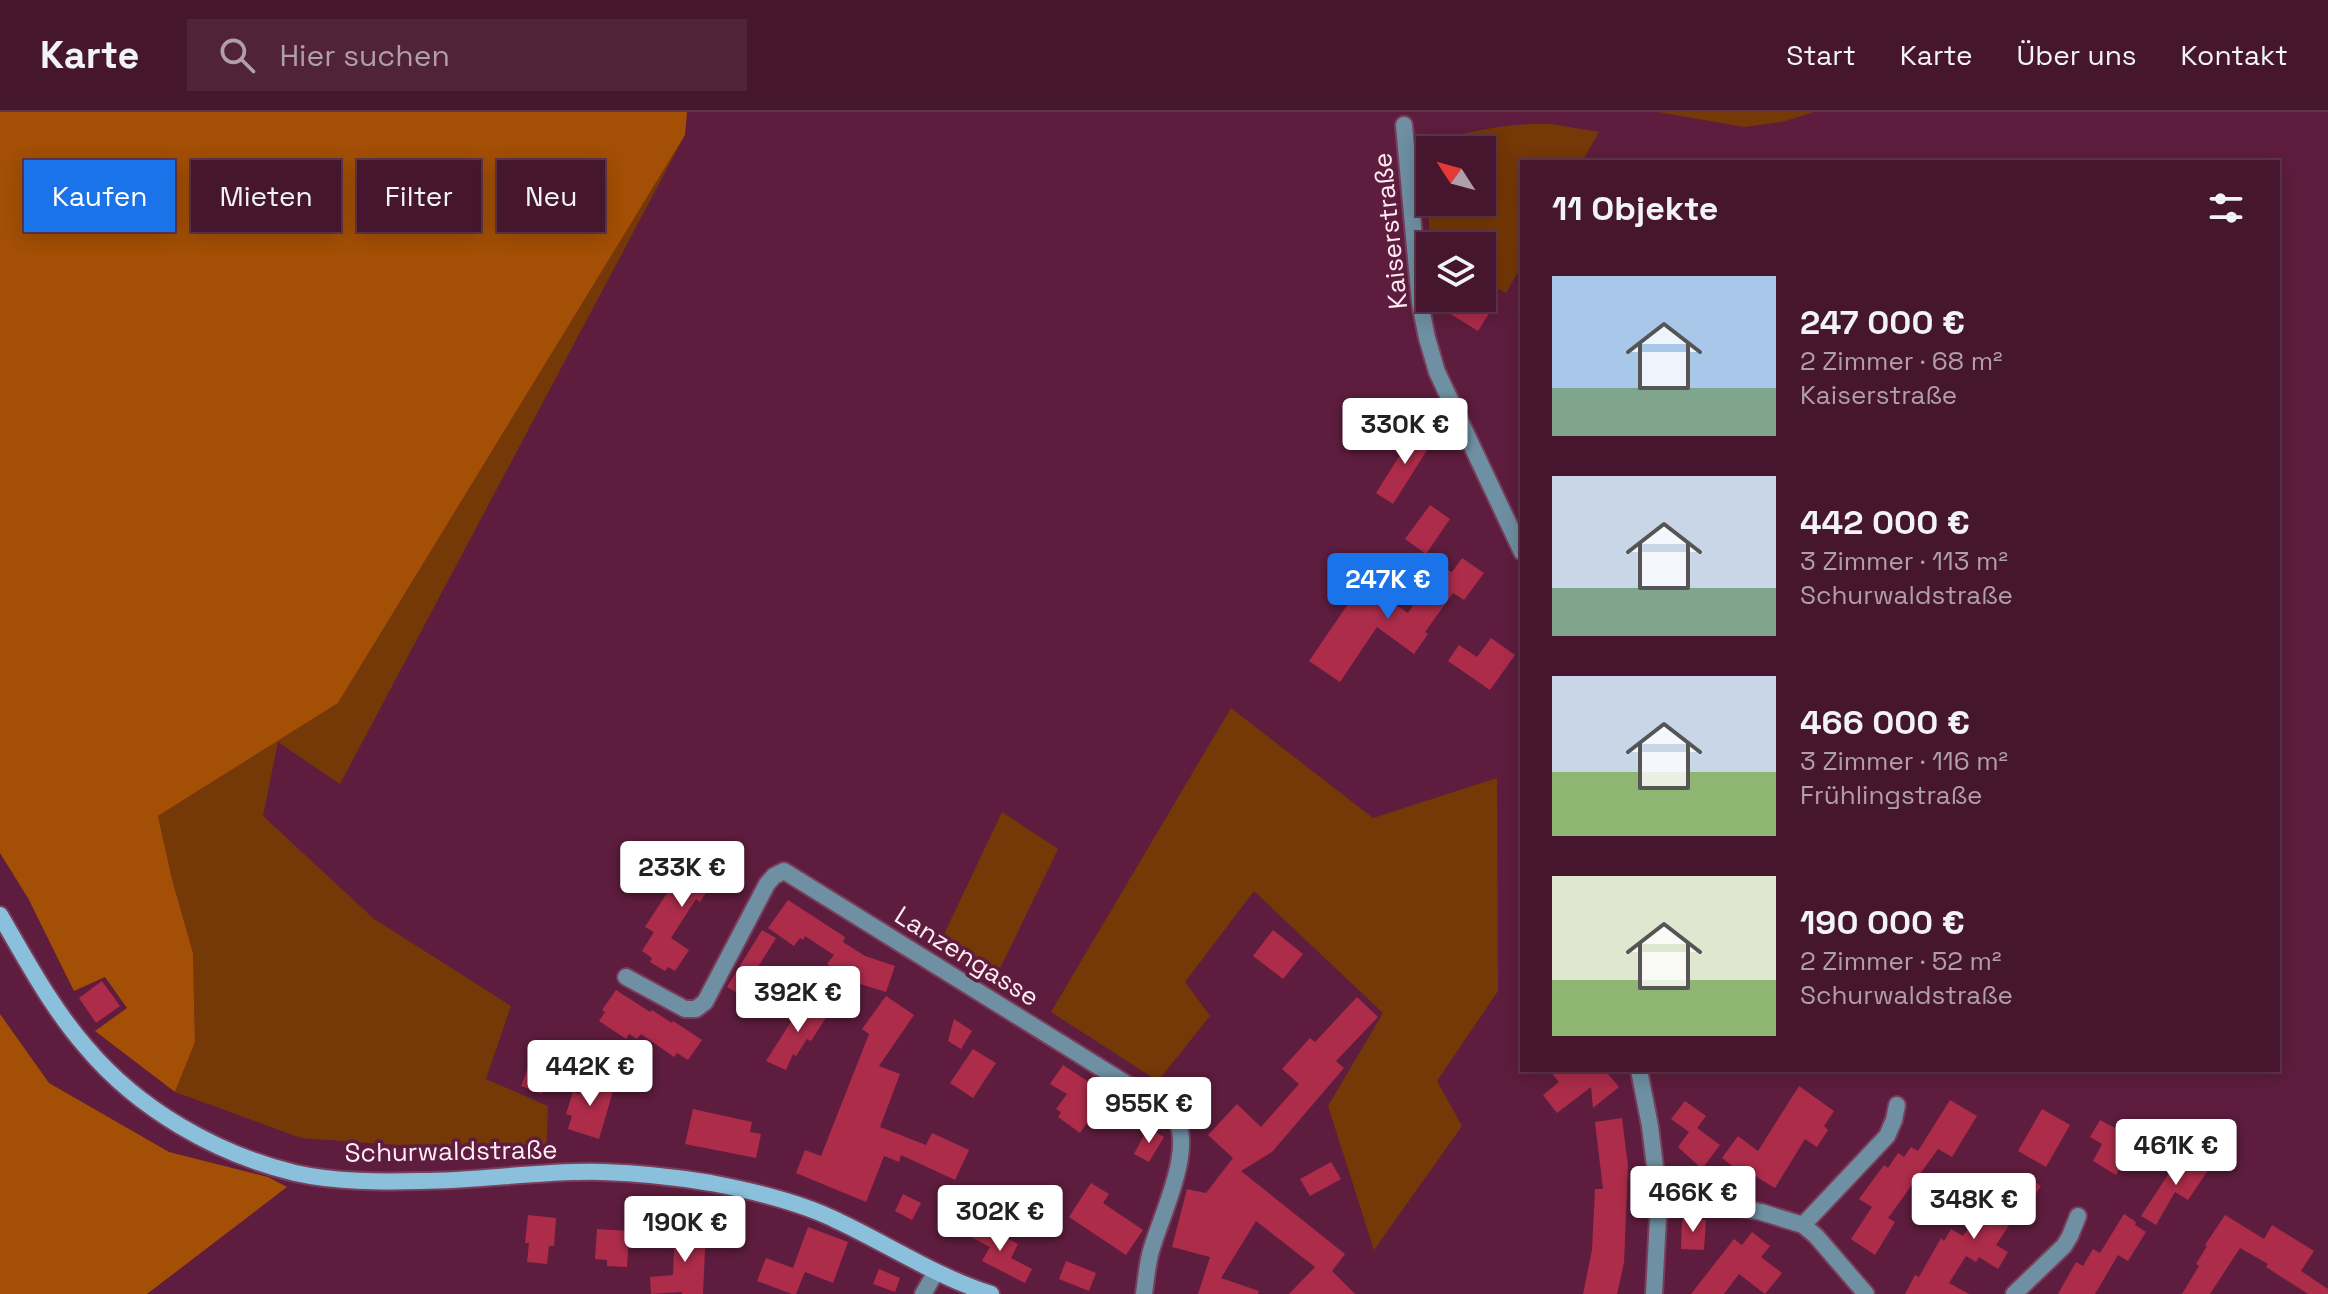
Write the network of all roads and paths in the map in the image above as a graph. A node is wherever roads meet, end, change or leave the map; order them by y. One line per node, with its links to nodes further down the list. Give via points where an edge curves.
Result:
1 (1404, 125): 2 (street, Kaiserstraße, via 1427,338 1437,372)
2 (1520, 548)
3 (0, 915): 10 (main road, Schurwaldstraße, via 50,1001 108,1073 140,1101 241,1156 296,1173 348,1180 602,1172 714,1184 813,1210)
4 (626, 977): 13 (street, Lanzengasse, via 685,1009 696,1009 705,1002 767,884 784,871 798,879 1163,1106 1178,1123 1176,1177 1150,1253)
5 (1639, 1072): 7 (street)
6 (1897, 1105): 9 (street, via 1887,1136)
7 (1659, 1199): 9 (street, via 1714,1203); 14 (street)
8 (2078, 1216): 16 (street, via 2064,1246)
9 (1803, 1225): 15 (street)
10 (936, 1272): 11 (street); 12 (main road, Schurwaldstraße)
11 (923, 1294)
12 (991, 1294)
13 (1144, 1294)
14 (1654, 1294)
15 (1866, 1294)
16 (2014, 1294)

